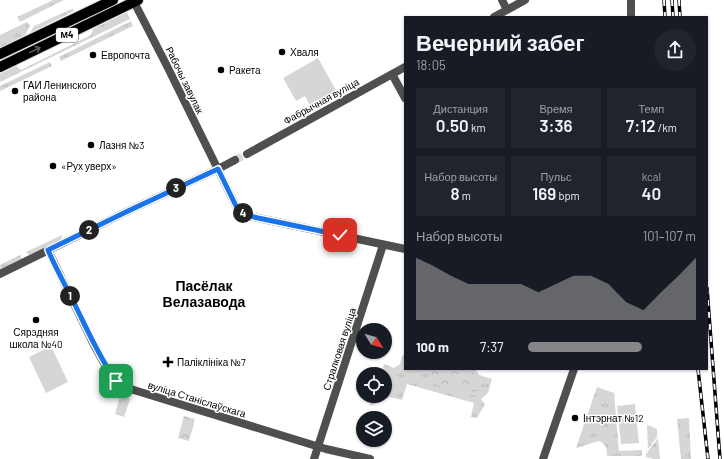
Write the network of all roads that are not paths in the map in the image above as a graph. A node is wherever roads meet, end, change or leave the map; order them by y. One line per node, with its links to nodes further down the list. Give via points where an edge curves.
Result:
1 (113, 0): 9 (main road, М4)
2 (502, 0): 6 (street)
3 (525, 0): 6 (street)
4 (632, 0): 8 (street)
5 (135, 1): 10 (main road, М4, one-way to 5); 16 (street, Рабочы завулак)
6 (507, 10): 7 (street)
7 (496, 16)
8 (631, 16)
9 (0, 54)
10 (0, 67)
11 (404, 67): 12 (street, Фабрычная вуліца)
12 (392, 74): 13 (street); 14 (street, Фабрычная вуліца)
13 (404, 96)
14 (247, 154)
15 (235, 160): 16 (street)
16 (218, 169): 17 (street, Рабочы завулак, via 237,208 246,215); 19 (street)
17 (383, 245): 18 (street, Рабочы завулак); 22 (street, Стралковая вуліца)
18 (404, 249)
19 (48, 250): 20 (street); 22 (street, вуліца Станіслаўскага, via 94,345 116,381 124,387)
20 (0, 274)
21 (574, 370): 25 (street)
22 (318, 447): 23 (street, Стралковая вуліца); 24 (street, вуліца Станіслаўскага)
23 (314, 459)
24 (370, 459)
25 (543, 459)

